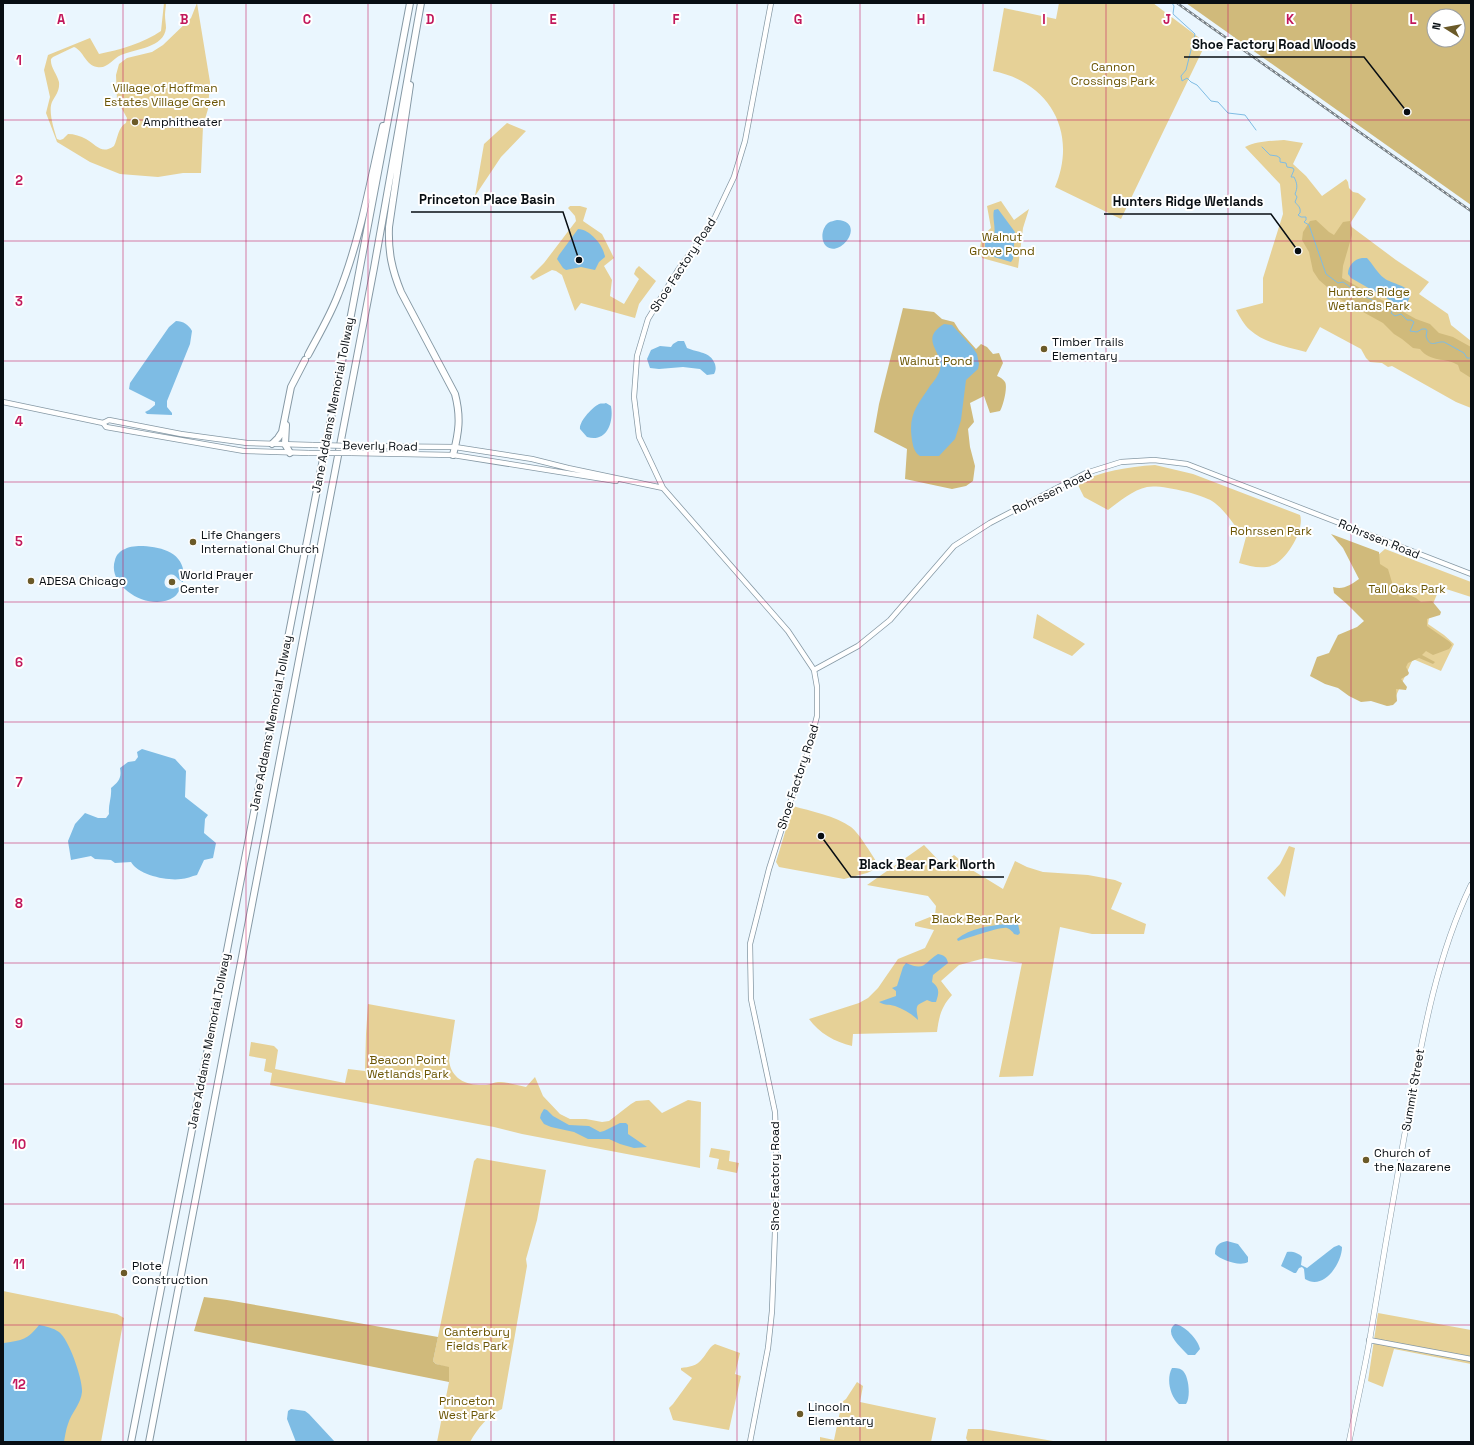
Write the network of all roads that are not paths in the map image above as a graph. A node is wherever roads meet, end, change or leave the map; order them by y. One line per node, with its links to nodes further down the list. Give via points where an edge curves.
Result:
1 (410, 3): 4 (highway, Jane Addams Memorial Tollway)
2 (422, 3): 10 (highway, via 388,248 401,292 455,394 460,422); 21 (highway, Jane Addams Memorial Tollway, via 373,274)
3 (771, 3): 14 (street, Shoe Factory Road, via 745,141 734,177 715,217 648,319 637,356 634,397 639,437)
4 (403, 37): 6 (highway, via 348,268 338,296 290,387); 20 (highway, Jane Addams Memorial Tollway)
5 (3, 402): 7 (street, Beverly Road)
6 (286, 408): 8 (highway, via 282,432); 9 (highway)
7 (103, 423): 8 (street, Beverly Road, via 109,420 181,434); 11 (street, Beverly Road, via 106,427 217,446)
8 (272, 444): 9 (street, Beverly Road)
9 (285, 444): 10 (street, Beverly Road, bridge); 11 (highway)
10 (455, 447): 12 (highway); 13 (street, Beverly Road, via 532,459)
11 (290, 452): 12 (street, Beverly Road, bridge)
12 (453, 455): 13 (street, Beverly Road)
13 (633, 483): 14 (street, Beverly Road)
14 (663, 488): 16 (street, Shoe Factory Road, via 788,631)
15 (1471, 574): 16 (street, Rohrssen Road, via 1187,464 1154,460 1121,462 1065,483 990,523 954,546 890,620 858,646)
16 (814, 670): 22 (street, Shoe Factory Road, via 817,716 808,755 789,806 750,944 752,999 774,1112 776,1139 772,1311 768,1348)
17 (1471, 885): 18 (main road, Summit Street, via 1451,931 1435,980 1423,1034)
18 (1370, 1340): 19 (street); 23 (main road, Summit Street)
19 (1471, 1359)
20 (131, 1442)
21 (148, 1442)
22 (750, 1442)
23 (1349, 1442)

